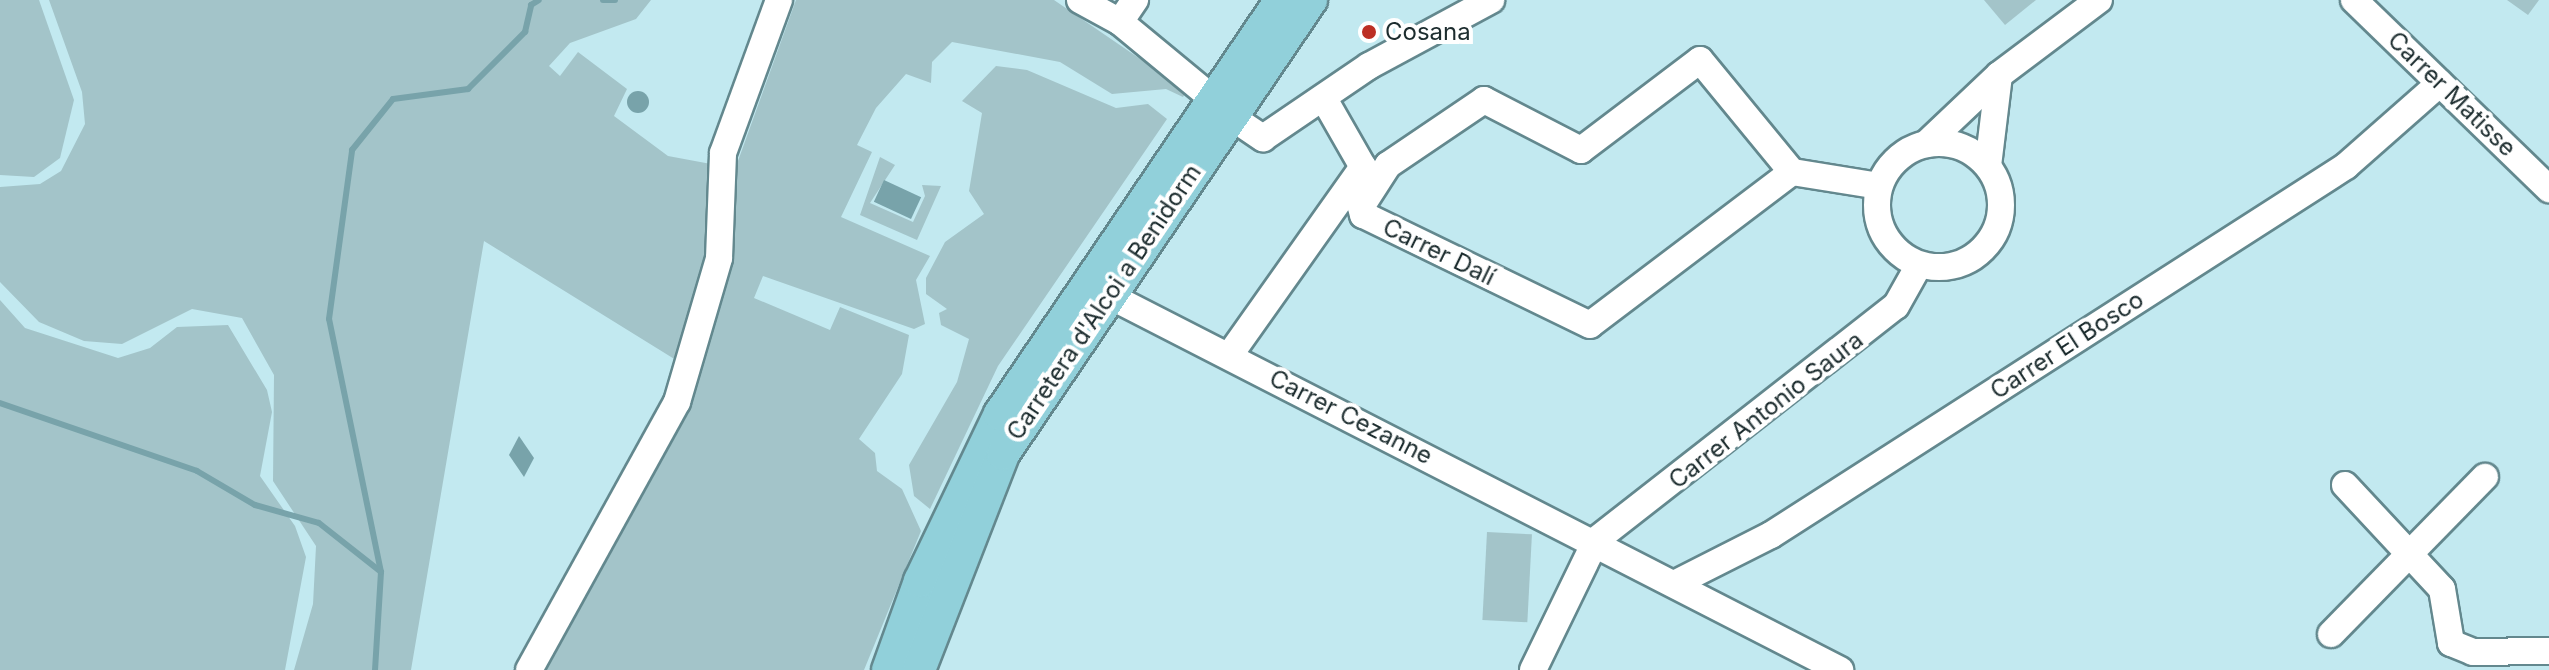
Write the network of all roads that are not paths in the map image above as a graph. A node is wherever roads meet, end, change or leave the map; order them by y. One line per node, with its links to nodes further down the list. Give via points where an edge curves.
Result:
1 (779, 0): 29 (street, via 723,153 719,258 677,402)
2 (1080, 0): 9 (street)
3 (1135, 0): 9 (street)
4 (1281, 0): 13 (main road, Carretera d'Alcoi a Benidorm)
5 (1311, 0): 13 (main road, Carretera d'Alcoi a Benidorm)
6 (1491, 0): 12 (street, via 1369,66)
7 (2099, 0): 10 (street)
8 (2354, 0): 11 (street, Carrer Matisse)
9 (1120, 22): 13 (street)
10 (1999, 75): 14 (street); 15 (street)
11 (2440, 83): 18 (street, Carrer Matisse); 26 (street, Carrer El Bosco, via 2346,166 1771,535)
12 (1324, 99): 13 (street, via 1263,138); 21 (street, via 1363,167)
13 (1221, 107): 20 (main road, Carretera d'Alcoi a Benidorm); 30 (main road, Carretera d'Alcoi a Benidorm, via 1000,414 920,581)
14 (1926, 144): 15 (street, via 1955,144); 17 (street, via 1906,152)
15 (1988, 166): 19 (street, via 2002,201 1986,247 1951,267)
16 (1792, 172): 16 (street, Carrer Dalí, via 1700,60 1581,150 1484,100 1388,165 1361,207 1363,215 1590,325); 17 (street)
17 (1879, 186): 19 (street, via 1885,238)
18 (2549, 189)
19 (1919, 265): 24 (street, Carrer Antonio Saura, via 1896,306)
20 (1106, 294): 21 (street, Carrer Cezanne); 31 (main road, Carretera d'Alcoi a Benidorm, via 1003,454)
21 (1229, 356): 24 (street, Carrer Cezanne)
22 (2485, 477): 25 (street)
23 (2345, 485): 25 (street)
24 (1596, 540): 26 (street, Carrer Cezanne); 32 (street)
25 (2409, 557): 27 (street); 28 (street, via 2442,589 2451,643 2459,649)
26 (1676, 583): 33 (street, Carrer Cezanne)
27 (2331, 634)
28 (2549, 651)
29 (529, 670)
30 (888, 670)
31 (919, 670)
32 (1533, 670)
33 (1840, 670)

